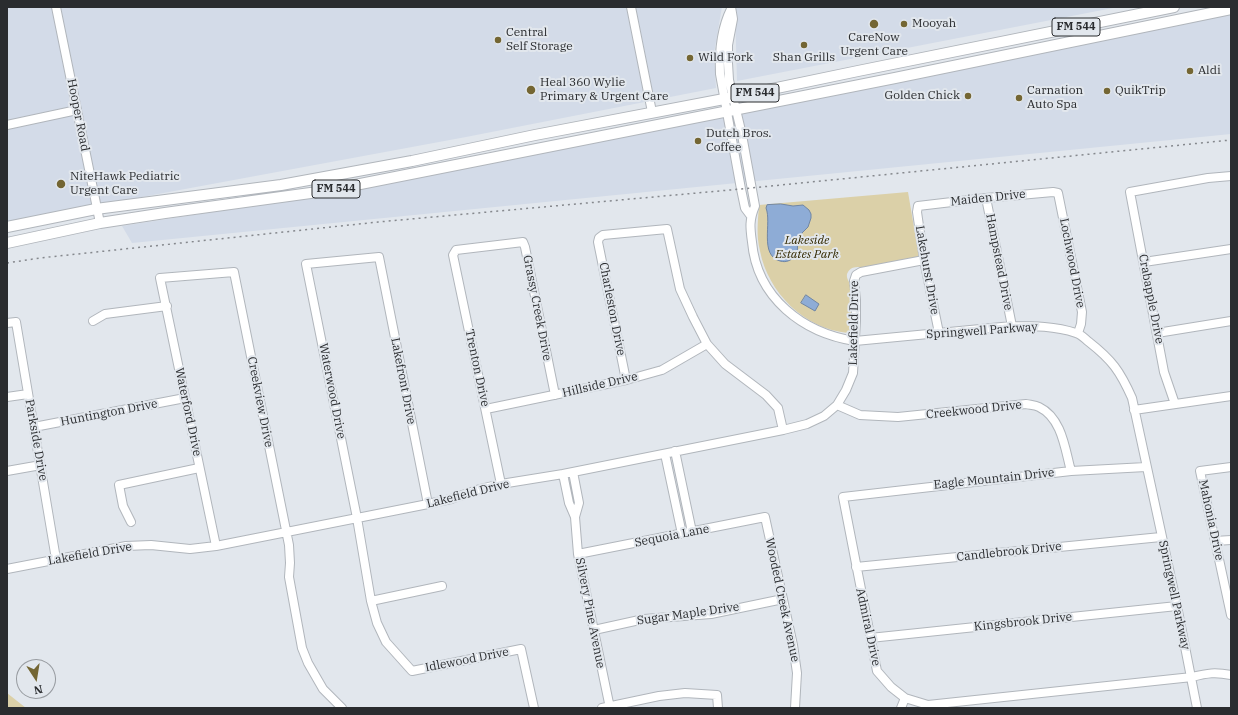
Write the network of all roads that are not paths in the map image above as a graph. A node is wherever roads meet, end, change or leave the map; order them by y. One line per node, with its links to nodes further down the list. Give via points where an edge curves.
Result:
1 (56, 7): 13 (street, Hooper Road)
2 (631, 7): 15 (street)
3 (1174, 7): 6 (main road, FM 544 / FM 544)
4 (731, 8): 12 (street, Springwell Parkway, via 721,42 720,57 720,74)
5 (1231, 8): 7 (main road, FM 544 / FM 544)
6 (1122, 18): 7 (main road); 8 (main road, FM 544 / FM 544)
7 (1124, 30): 9 (main road, FM 544 / FM 544)
8 (984, 45): 9 (main road); 10 (main road, FM 544 / FM 544)
9 (987, 58): 11 (main road, FM 544 / FM 544)
10 (858, 71): 11 (main road); 12 (main road, FM 544 / FM 544)
11 (861, 85): 14 (main road, FM 544 / FM 544)
12 (729, 98): 14 (street, Springwell Parkway); 15 (main road, FM 544 / FM 544)
13 (77, 110): 16 (street); 28 (street, Hooper Road)
14 (731, 111): 18 (main road, FM 544 / FM 544); 21 (street, Springwell Parkway); 22 (street, Springwell Parkway)
15 (652, 112): 17 (main road, FM 544 / FM 544)
16 (7, 125)
17 (579, 127): 18 (main road); 19 (main road, FM 544 / FM 544)
18 (582, 141): 20 (main road, FM 544 / FM 544)
19 (477, 147): 20 (main road, via 477,151 468,157 444,162); 25 (main road, FM 544 / FM 544, via 281,185)
20 (434, 170): 29 (main road, FM 544 / FM 544, via 325,191)
21 (749, 171): 22 (street); 30 (street, Springwell Parkway, via 755,206)
22 (738, 174): 30 (street, Springwell Parkway, via 745,208)
23 (1231, 176): 38 (street, Crabapple Drive, via 1130,192)
24 (1058, 193): 26 (street, Maiden Drive); 46 (street, Lochwood Drive, via 1082,312 1082,324)
25 (206, 195): 28 (main road, FM 544 / FM 544); 29 (main road, via 207,198 199,204 175,208)
26 (986, 198): 27 (street, Maiden Drive); 44 (street, Hampstead Drive)
27 (918, 206): 37 (street, Lakehurst Drive, via 916,212)
28 (96, 209): 31 (street, Hooper Road); 32 (main road, FM 544 / FM 544)
29 (165, 213): 31 (main road, FM 544 / FM 544)
30 (751, 216): 48 (street, Springwell Parkway, via 752,248 757,265 763,280 779,303 808,326 834,337)
31 (100, 223): 33 (main road, FM 544 / FM 544)
32 (7, 227)
33 (7, 243)
34 (1231, 249): 38 (street)
35 (454, 252): 52 (street, Grassy Creek Drive, via 523,242); 58 (street, Trenton Drive)
36 (379, 257): 74 (street, Lakefront Drive); 77 (street, Waterwood Drive, via 306,264)
37 (924, 260): 45 (street, Lakehurst Drive); 48 (street, Lakefield Drive, via 864,271 856,275)
38 (1144, 262): 47 (street, Crabapple Drive)
39 (234, 272): 40 (street, Waterford Drive, via 160,278); 80 (street, Creekview Drive)
40 (166, 306): 41 (street, via 105,314); 55 (street, Waterford Drive)
41 (93, 321)
42 (1231, 321): 47 (street)
43 (7, 323): 51 (street, Parkside Drive, via 16,322)
44 (1012, 326): 45 (street, Springwell Parkway); 46 (street, Springwell Parkway, via 1055,327)
45 (939, 333): 48 (street, Springwell Parkway)
46 (1078, 333): 59 (street, Springwell Parkway, via 1114,365 1132,398)
47 (1157, 333): 56 (street, Crabapple Drive, via 1164,372)
48 (855, 341): 57 (street, Lakefield Drive, via 853,373)
49 (707, 344): 50 (street, Hillside Drive, via 662,370); 50 (street, Charleston Drive, via 680,289 667,229 603,235 598,242); 61 (street, via 725,364 766,395 778,408)
50 (626, 380): 52 (street, Hillside Drive)
51 (28, 394): 54 (street); 60 (street, Parkside Drive)
52 (555, 395): 58 (street, Hillside Drive)
53 (1231, 396): 56 (street)
54 (7, 397)
55 (185, 398): 60 (street, Huntington Drive); 67 (street, Waterford Drive)
56 (1176, 404): 59 (street)
57 (837, 405): 61 (street, Lakefield Drive, via 824,416); 69 (street, Creekwood Drive, via 860,415 898,417 1026,404 1038,407 1051,417 1058,427)
58 (486, 409): 72 (street, Trenton Drive)
59 (1134, 410): 65 (street, Springwell Parkway)
60 (34, 427): 64 (street, Parkside Drive)
61 (783, 430): 62 (street, Lakefield Drive)
62 (675, 452): 63 (street, Lakefield Drive); 79 (street)
63 (665, 454): 70 (street, Lakefield Drive); 81 (street)
64 (41, 465): 68 (street); 87 (street, Parkside Drive)
65 (1146, 467): 69 (street, Eagle Mountain Drive); 82 (street, Springwell Parkway)
66 (1231, 467): 84 (street, Mahonia Drive, via 1200,471)
67 (199, 468): 78 (street, via 119,485 123,506); 85 (street, Waterford Drive)
68 (7, 471)
69 (1071, 471): 73 (street, Eagle Mountain Drive)
70 (573, 472): 71 (street, Lakefield Drive); 75 (street, Silvery Pine Avenue, via 579,503)
71 (563, 474): 72 (street, Lakefield Drive); 75 (street, Silvery Pine Avenue, via 569,503)
72 (501, 484): 74 (street, Lakefield Drive)
73 (843, 497): 88 (street, Admiral Drive)
74 (428, 504): 77 (street, Lakefield Drive)
75 (575, 517): 86 (street, Silvery Pine Avenue)
76 (765, 517): 79 (street, Sequoia Lane); 91 (street, Wooded Creek Avenue)
77 (357, 518): 80 (street, Lakefield Drive); 92 (street, Waterwood Drive)
78 (131, 522)
79 (692, 532): 81 (street, Sequoia Lane)
80 (286, 533): 85 (street, Lakefield Drive); 101 (street, Creekview Drive, via 289,545 289,577 302,648 323,689)
81 (682, 534): 86 (street, Sequoia Lane)
82 (1161, 537): 88 (street, Candlebrook Drive); 93 (street, Springwell Parkway)
83 (1231, 540): 84 (street)
84 (1215, 541): 94 (street, Mahonia Drive)
85 (216, 546): 87 (street, Lakefield Drive, via 190,549 151,545 126,546)
86 (578, 554): 95 (street, Silvery Pine Avenue)
87 (56, 559): 89 (street, Lakefield Drive)
88 (856, 567): 96 (street, Admiral Drive)
89 (7, 569)
90 (442, 586): 92 (street)
91 (783, 599): 95 (street, Sugar Maple Drive, via 711,614 644,619); 105 (street, Wooded Creek Avenue, via 797,673)
92 (371, 601): 97 (street, Waterwood Drive, via 376,623 386,642)
93 (1177, 606): 96 (street, Kingsbrook Drive); 99 (street, Springwell Parkway)
94 (1231, 614)
95 (594, 630): 103 (street, Silvery Pine Avenue)
96 (870, 638): 100 (street, Admiral Drive, via 877,671)
97 (412, 671): 102 (street, Idlewood Drive, via 521,649)
98 (1231, 675): 99 (street, Admiral Drive, via 1208,673)
99 (1192, 677): 100 (street, Admiral Drive, via 928,705); 107 (street, Springwell Parkway)
100 (905, 698): 106 (street)
101 (342, 708)
102 (534, 708)
103 (607, 708): 104 (street, via 685,693 717,695)
104 (718, 708)
105 (795, 708)
106 (901, 708)
107 (1198, 708)

